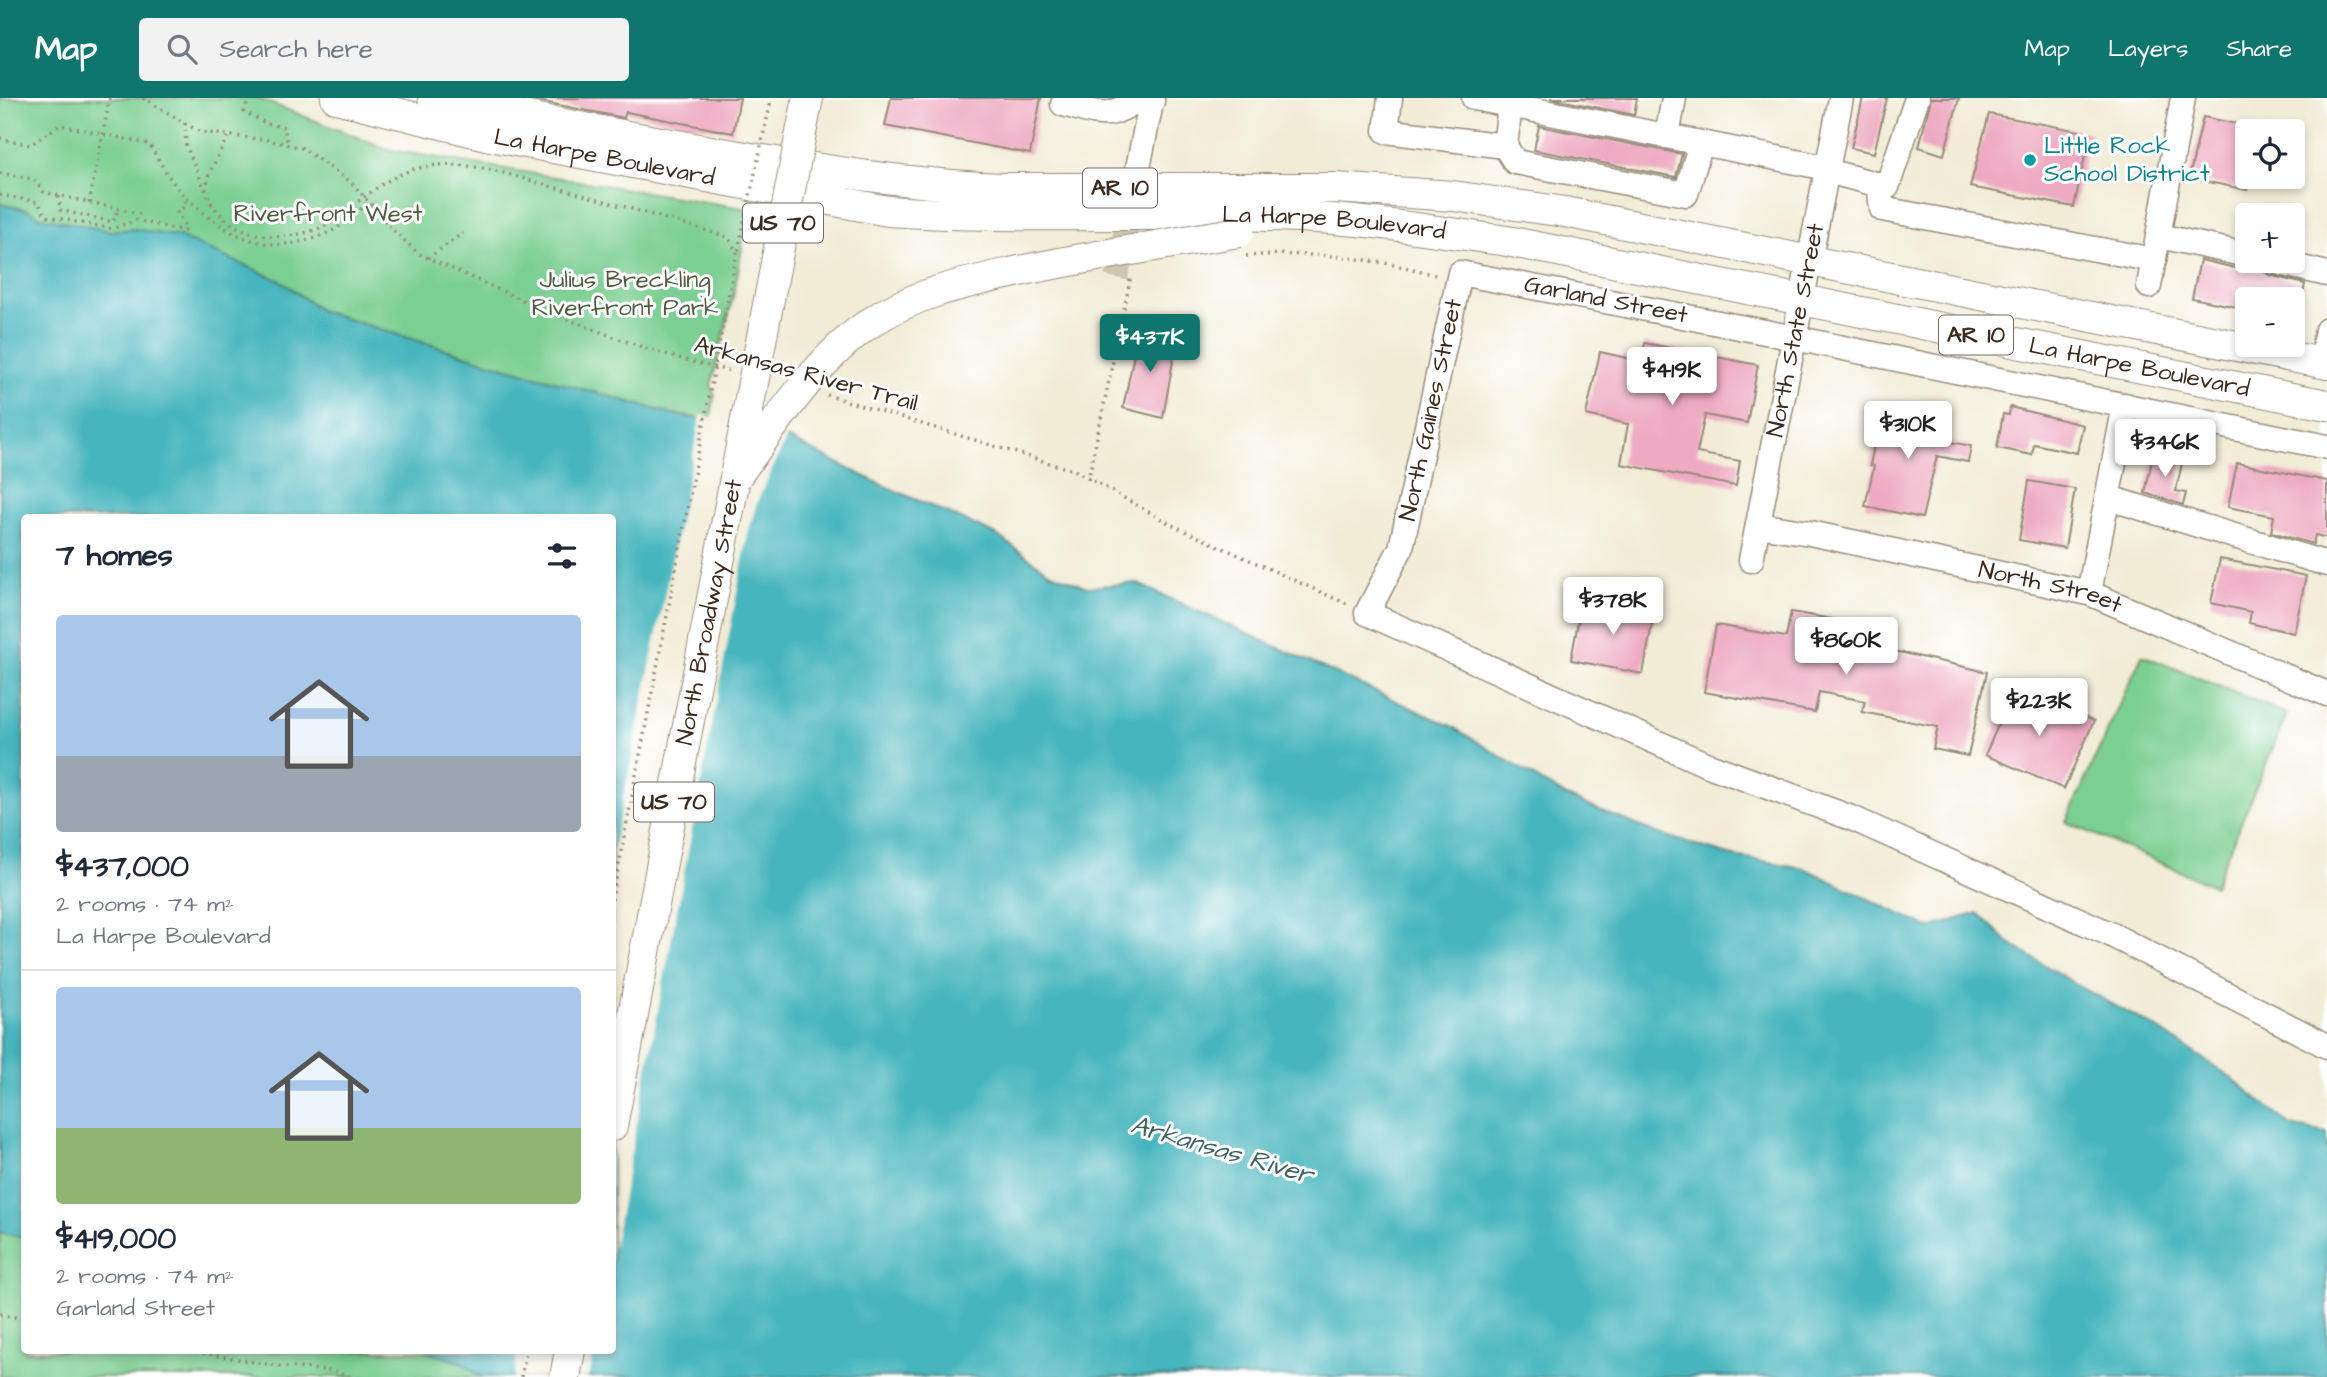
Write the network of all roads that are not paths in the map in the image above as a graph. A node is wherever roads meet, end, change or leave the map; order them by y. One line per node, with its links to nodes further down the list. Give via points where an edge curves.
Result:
1 (336, 98): 20 (main road, La Harpe Boulevard / AR 10, via 490,136 888,211 1333,219)
2 (433, 98): 23 (main road, La Harpe Boulevard / AR 10, via 628,137 881,179 1004,188 1335,188 1452,196 1565,212)
3 (1390, 98): 15 (street, via 1386,131)
4 (1474, 98): 12 (street)
5 (1674, 98): 13 (street)
6 (1841, 98): 17 (street, North State Street)
7 (1917, 98): 18 (street, via 1887,187)
8 (2183, 98): 19 (street)
9 (1152, 99): 11 (street, via 1103,113); 16 (street)
10 (806, 104): 35 (main road, North Broadway Street / US 70, bridge)
11 (1063, 104)
12 (1510, 105): 13 (street); 15 (street)
13 (1667, 136): 14 (street)
14 (1701, 143): 15 (street, via 1686,194 1515,162); 17 (street)
15 (1505, 146)
16 (1139, 168)
17 (1827, 169): 18 (street); 23 (street, North State Street)
18 (1879, 184): 22 (street, via 1882,209)
19 (2159, 236): 21 (street); 22 (street)
20 (1555, 250): 28 (main road, La Harpe Boulevard / AR 10); 35 (main road, bridge, via 1271,232 1240,244 1069,261 956,285 911,300 870,323 833,354)
21 (2235, 252)
22 (2154, 260): 27 (street)
23 (1809, 261): 28 (street, North State Street); 31 (main road, La Harpe Boulevard / AR 10)
24 (2305, 269): 25 (street)
25 (2327, 274)
26 (1459, 277): 30 (street, Garland Street); 42 (street, North Gaines Street, via 1401,548 1367,613 1703,763 1854,819 2110,934)
27 (2149, 286)
28 (1803, 299): 30 (street, North State Street); 33 (main road, La Harpe Boulevard / AR 10)
29 (2327, 330): 31 (street)
30 (1796, 338): 32 (street, Garland Street); 37 (street, North State Street)
31 (2324, 364)
32 (2125, 405): 34 (street, Garland Street); 36 (street)
33 (2327, 405)
34 (2327, 447)
35 (735, 478): 43 (main road, North Broadway Street / US 70)
36 (2109, 498): 39 (street); 40 (street)
37 (1758, 525): 38 (street, North State Street); 40 (street, North Street)
38 (1751, 560)
39 (2327, 564)
40 (2089, 593): 41 (street, North Street)
41 (2327, 694)
42 (2327, 1046)
43 (616, 1105)
44 (569, 1354): 45 (main road)
45 (565, 1377)

